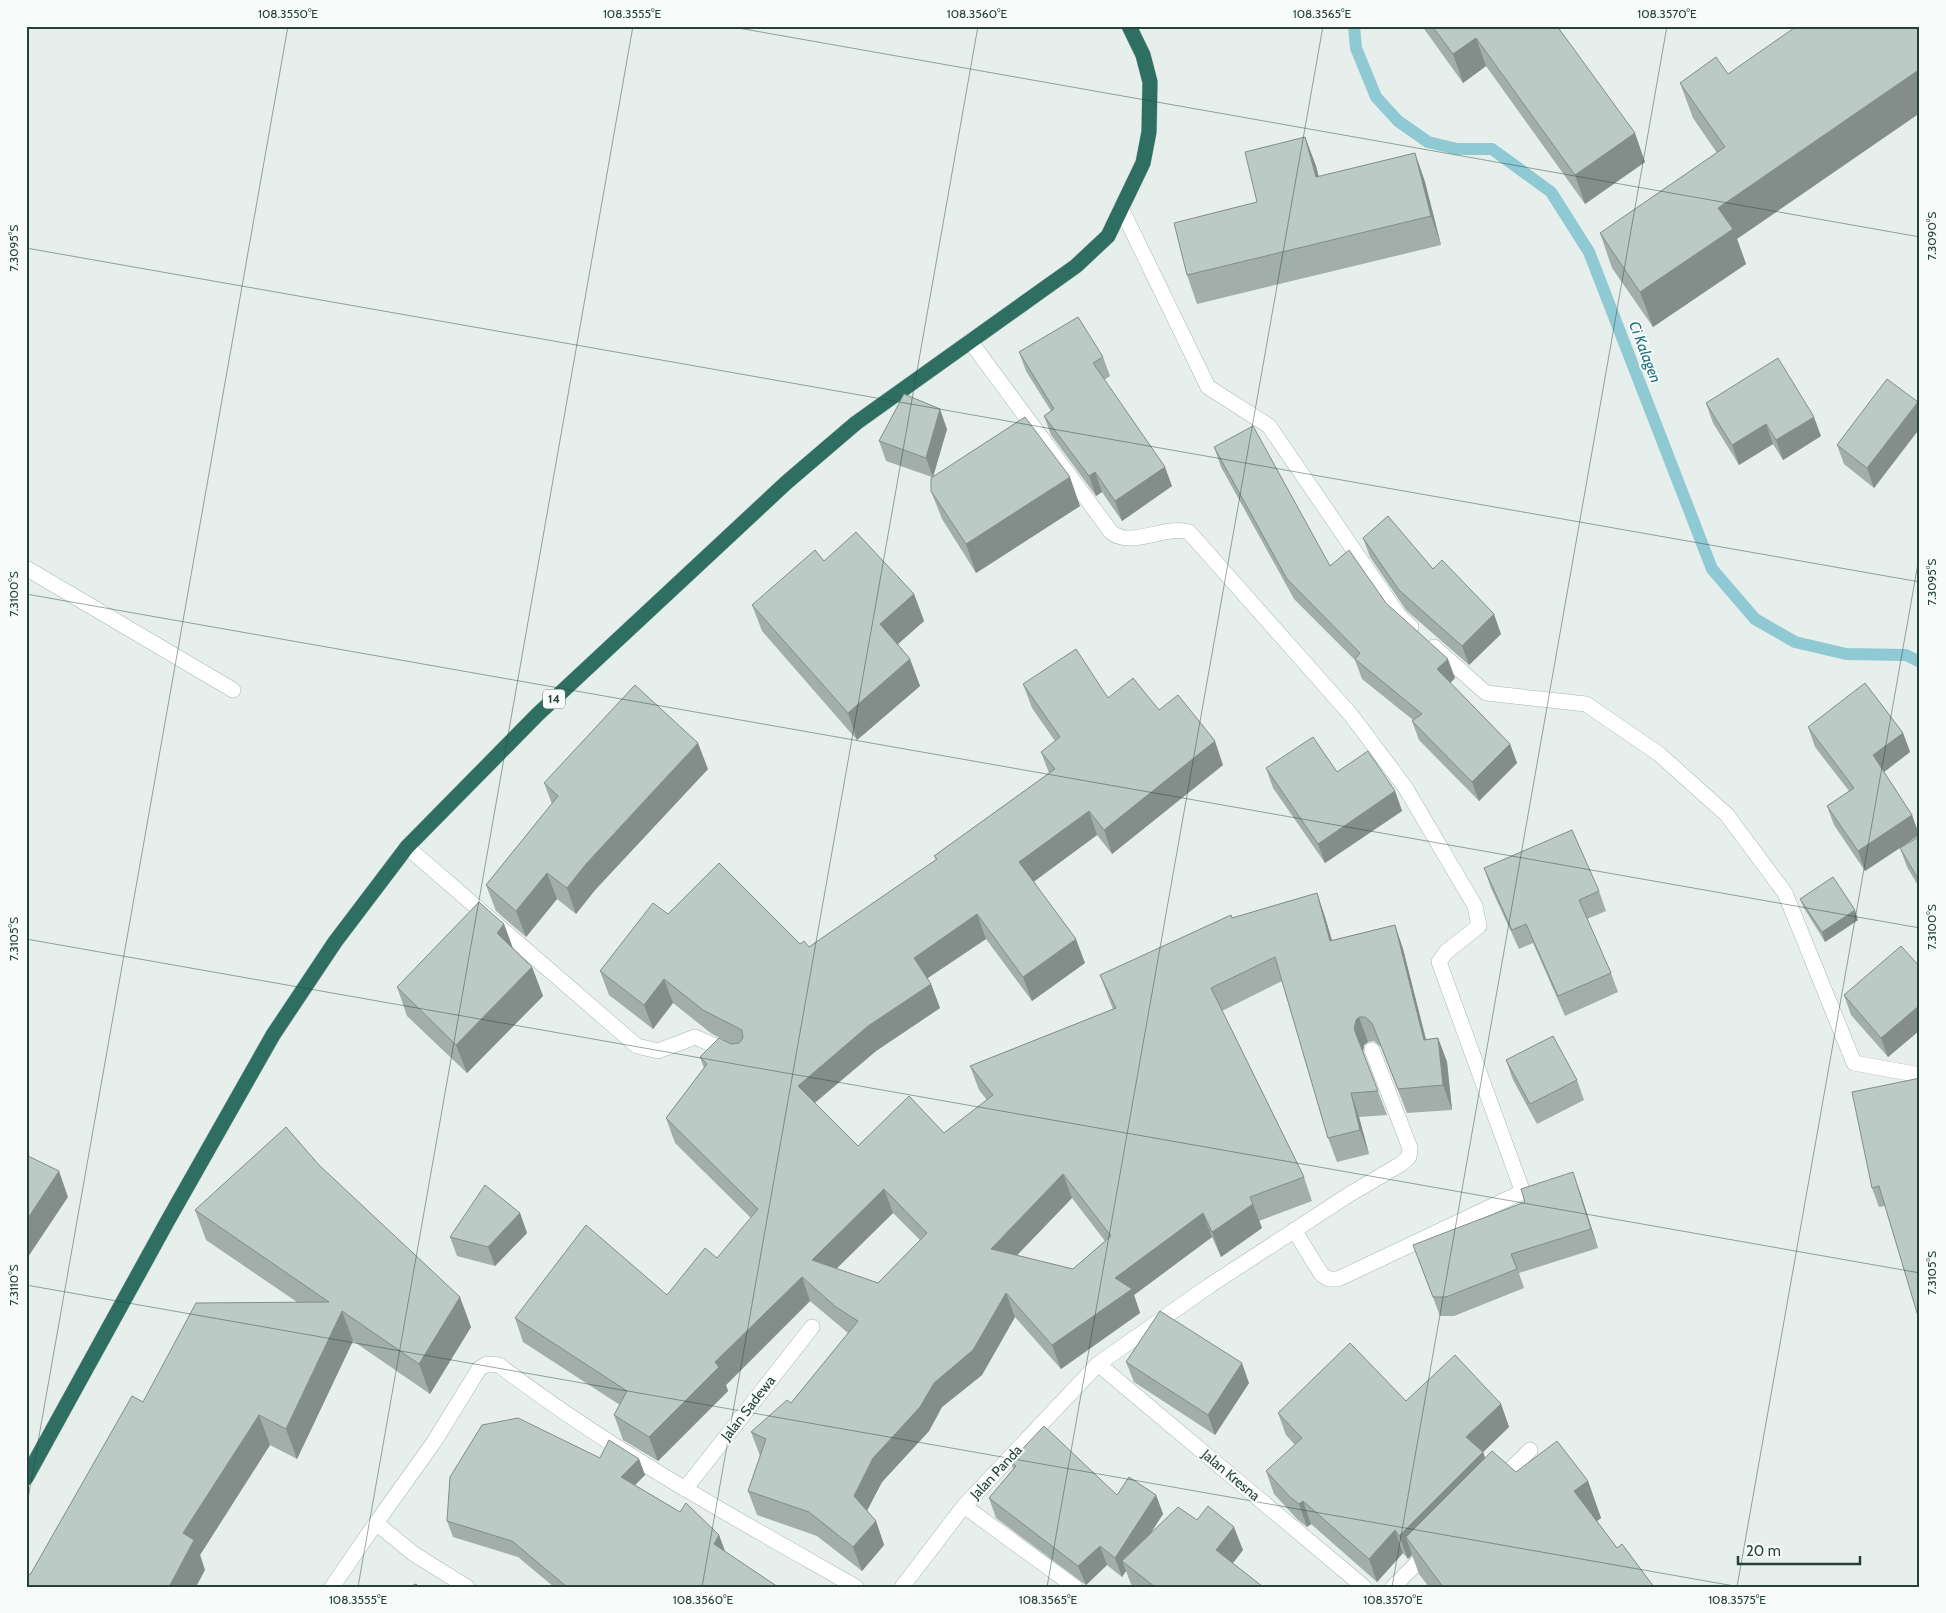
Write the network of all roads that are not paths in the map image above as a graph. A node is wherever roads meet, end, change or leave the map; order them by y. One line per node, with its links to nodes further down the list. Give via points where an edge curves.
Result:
1 (1129, 26): 2 (highway, 14, via 1143,55 1150,82 1150,110 1142,163)
2 (1121, 208): 3 (highway, 14, via 1108,236 1076,266); 9 (street, via 1208,387 1269,426 1399,616 1486,693 1586,704 1658,754 1727,816 1785,893 1854,1063)
3 (970, 341): 6 (highway, 14, via 856,423 787,482 538,714); 10 (street, via 1111,532 1125,538 1189,532 1351,715 1405,787 1475,906 1478,926 1443,954 1439,962 1522,1190 1338,1279 1325,1277)
4 (26, 568): 5 (street)
5 (234, 690)
6 (406, 847): 8 (street, via 637,1046 658,1051 695,1037); 14 (highway, 14, via 335,942 273,1035)
7 (1372, 1050): 10 (street, Jalan Panda, via 1410,1148 1409,1157)
8 (743, 1059)
9 (1920, 1075)
10 (1294, 1230): 12 (street, Jalan Panda)
11 (812, 1327): 15 (street, Jalan Sadewa)
12 (1098, 1364): 17 (street, Jalan Panda); 25 (street, Jalan Kresna)
13 (1530, 1450): 16 (street)
14 (26, 1478)
15 (684, 1489): 18 (street, via 499,1365 487,1364 480,1369 434,1442); 22 (street)
16 (1489, 1491)
17 (964, 1506): 23 (street, Jalan Panda); 24 (street)
18 (376, 1523): 20 (street); 21 (street, via 414,1554)
19 (1441, 1539): 26 (street)
20 (332, 1587)
21 (467, 1587)
22 (856, 1587)
23 (902, 1587)
24 (1075, 1587)
25 (1364, 1587)
26 (1394, 1587)

